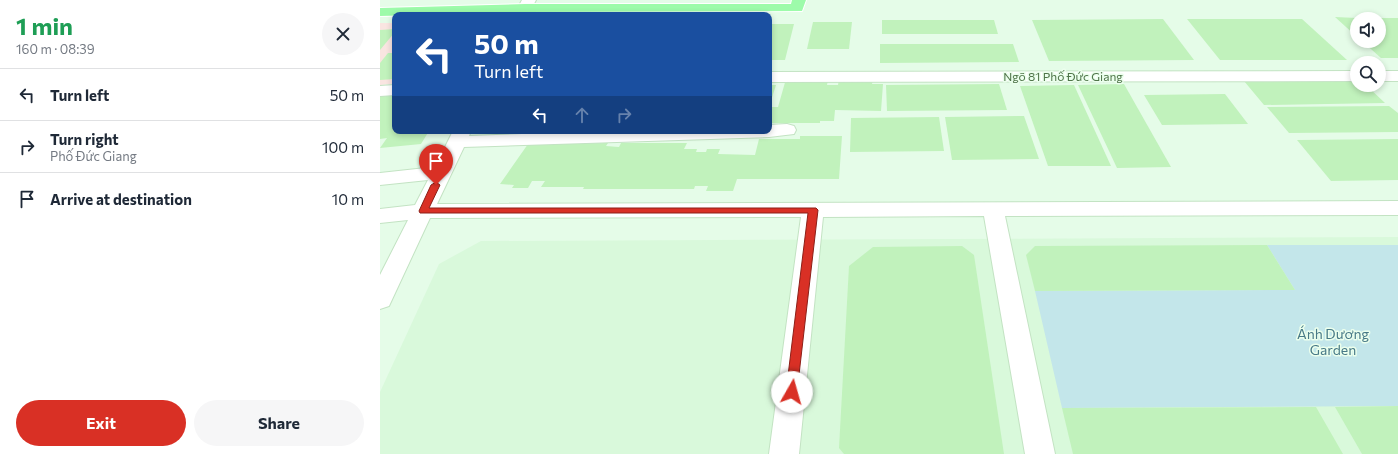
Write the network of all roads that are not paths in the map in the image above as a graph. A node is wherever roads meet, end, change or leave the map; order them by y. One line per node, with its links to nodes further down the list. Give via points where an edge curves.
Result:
1 (798, 0): 2 (main road, via 797,8)
2 (525, 8): 3 (main road)
3 (380, 12)
4 (1350, 76): 7 (street, Ngõ 81 Phố Đức Giang)
5 (1386, 76): 6 (street)
6 (1398, 76)
7 (772, 77)
8 (392, 90): 9 (street)
9 (380, 91)
10 (788, 130): 11 (street)
11 (772, 131)
12 (664, 134): 13 (street)
13 (459, 137): 14 (street)
14 (442, 172): 15 (street); 19 (street)
15 (380, 179)
16 (1398, 208): 18 (street)
17 (813, 210): 18 (street); 19 (street); 22 (street)
18 (993, 210): 23 (street)
19 (423, 211): 20 (street); 21 (street)
20 (380, 216)
21 (380, 299)
22 (784, 454)
23 (1040, 454)

